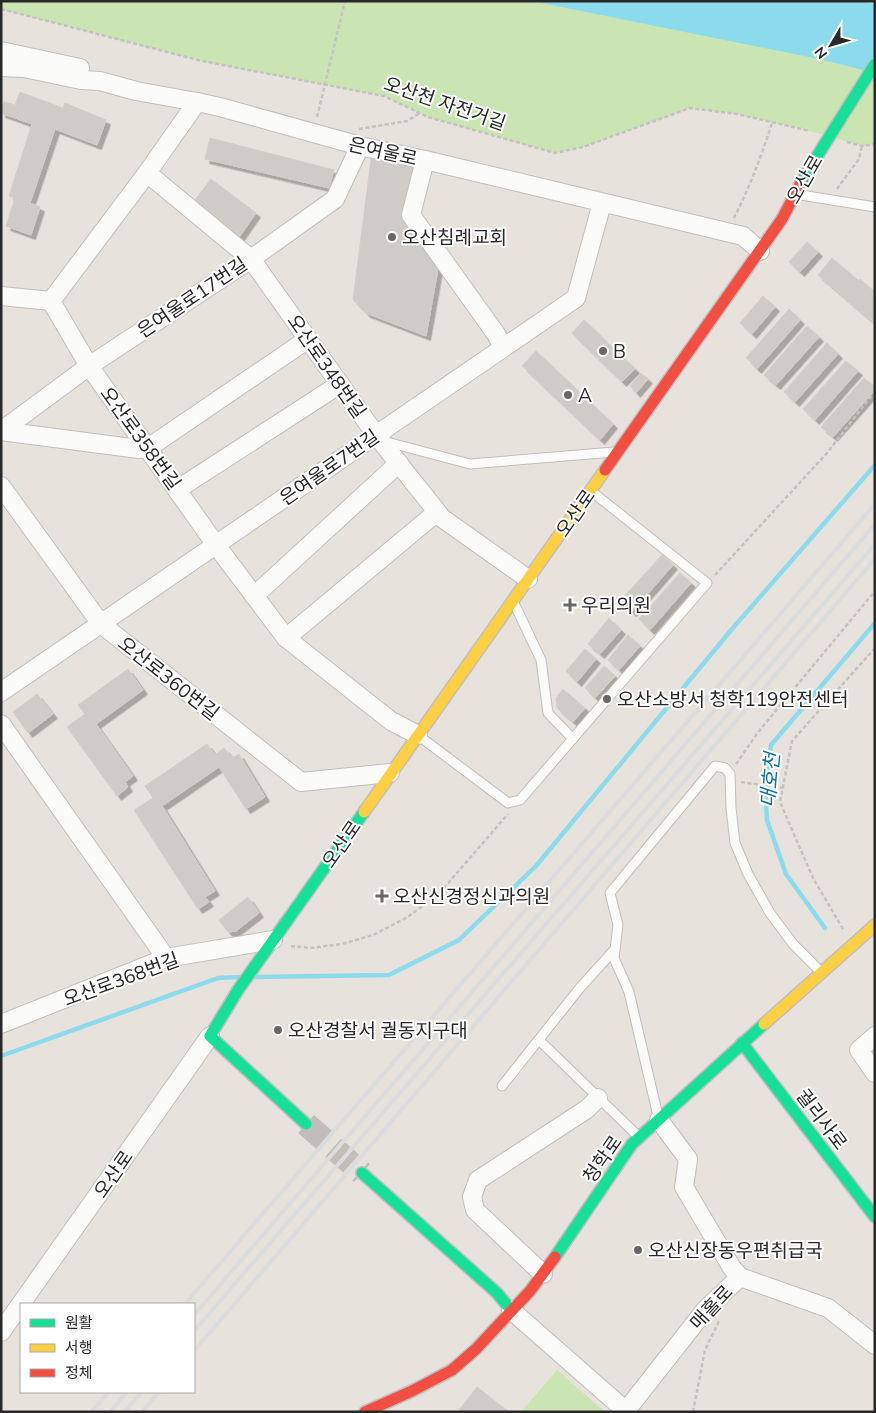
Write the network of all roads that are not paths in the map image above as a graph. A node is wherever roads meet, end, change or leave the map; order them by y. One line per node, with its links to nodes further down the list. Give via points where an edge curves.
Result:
1 (1, 51): 4 (street, via 80,68)
2 (875, 64): 9 (street, 오산로, bridge)
3 (1, 67): 4 (street, 은여울로)
4 (100, 81): 5 (street, 은여울로)
5 (197, 102): 6 (street, 은여울로); 8 (street)
6 (358, 138): 7 (street, 은여울로); 13 (street, 은여울로17번길, via 334,200)
7 (425, 160): 10 (street, 은여울로); 17 (street, via 411,215)
8 (147, 173): 13 (street, 오산로348번길); 15 (street)
9 (795, 194): 11 (lane); 12 (street, 오산로, via 782,220)
10 (602, 203): 12 (street, 은여울로, via 742,236); 17 (street, 은여울로7번길, via 576,298)
11 (875, 207)
12 (760, 251): 23 (street, 오산로)
13 (251, 258): 16 (street, 오산로348번길); 18 (street, 은여울로17번길)
14 (1, 296): 15 (street)
15 (51, 301): 18 (street, 오산로358번길)
16 (308, 338): 19 (street, 오산로348번길); 22 (street)
17 (503, 347): 21 (street, 은여울로7번길)
18 (89, 366): 20 (street, 은여울로17번길); 22 (street, 오산로358번길)
19 (340, 384): 21 (street, 오산로348번길); 26 (street)
20 (1, 431): 22 (street)
21 (378, 437): 23 (lane, via 470,464); 24 (street, 오산로348번길); 29 (street, 은여울로7번길)
22 (148, 448): 26 (street, 오산로358번길)
23 (618, 451): 27 (street, 오산로)
24 (399, 463): 28 (street, 오산로348번길); 31 (street)
25 (1, 486): 33 (street, 오산로360번길)
26 (178, 489): 29 (street, 오산로358번길)
27 (590, 490): 30 (street, 오산로); 38 (lane, via 707,583)
28 (437, 512): 30 (street, 오산로348번길); 34 (street)
29 (216, 544): 31 (street, 오산로358번길); 33 (street, 은여울로7번길)
30 (528, 579): 32 (street, 오산로)
31 (254, 596): 34 (street, 오산로358번길)
32 (513, 600): 37 (street, 오산로); 38 (lane, via 540,660 548,713)
33 (101, 624): 35 (street, 은여울로7번길); 39 (street, 오산로360번길, via 301,782)
34 (286, 638): 37 (street, 오산로358번길, via 391,721)
35 (1, 692)
36 (1, 724): 43 (street)
37 (418, 735): 38 (lane, via 508,803 520,800); 39 (street, 오산로)
38 (573, 739)
39 (390, 773): 41 (street, 오산로)
40 (875, 925): 44 (street, 청학로)
41 (268, 947): 43 (street, 오산로368번길); 46 (street, 오산로)
42 (615, 948): 44 (lane, via 618,925 610,893 715,766 725,768 730,774 735,843 748,874 770,914 793,944); 48 (lane); 53 (lane, via 614,958 629,992)
43 (166, 958): 45 (street, 오산로368번길)
44 (821, 972): 49 (street, 청학로)
45 (1, 1024)
46 (210, 1036): 54 (street); 60 (street, 오산로)
47 (875, 1036): 50 (street, via 859,1050)
48 (539, 1040): 51 (lane); 52 (lane)
49 (742, 1043): 53 (street, 청학로); 57 (street, 궐리사로)
50 (875, 1073)
51 (502, 1086)
52 (598, 1098): 55 (lane); 58 (street, via 587,1109 478,1180 472,1197 475,1210)
53 (659, 1120): 55 (street, 청학로); 59 (street, via 688,1159 684,1186)
54 (306, 1124)
55 (640, 1138): 58 (street, 청학로, via 632,1144)
56 (362, 1173): 62 (street, via 497,1293)
57 (875, 1217)
58 (543, 1274): 62 (street, 청학로)
59 (740, 1277): 64 (street, 매홀로, via 828,1308); 65 (street, 매홀로, via 706,1308)
60 (21, 1303)
61 (20, 1305): 63 (street, 오산로)
62 (511, 1310): 65 (street); 66 (street, 청학로, via 452,1370)
63 (1, 1332)
64 (875, 1345)
65 (626, 1411)
66 (365, 1412)

